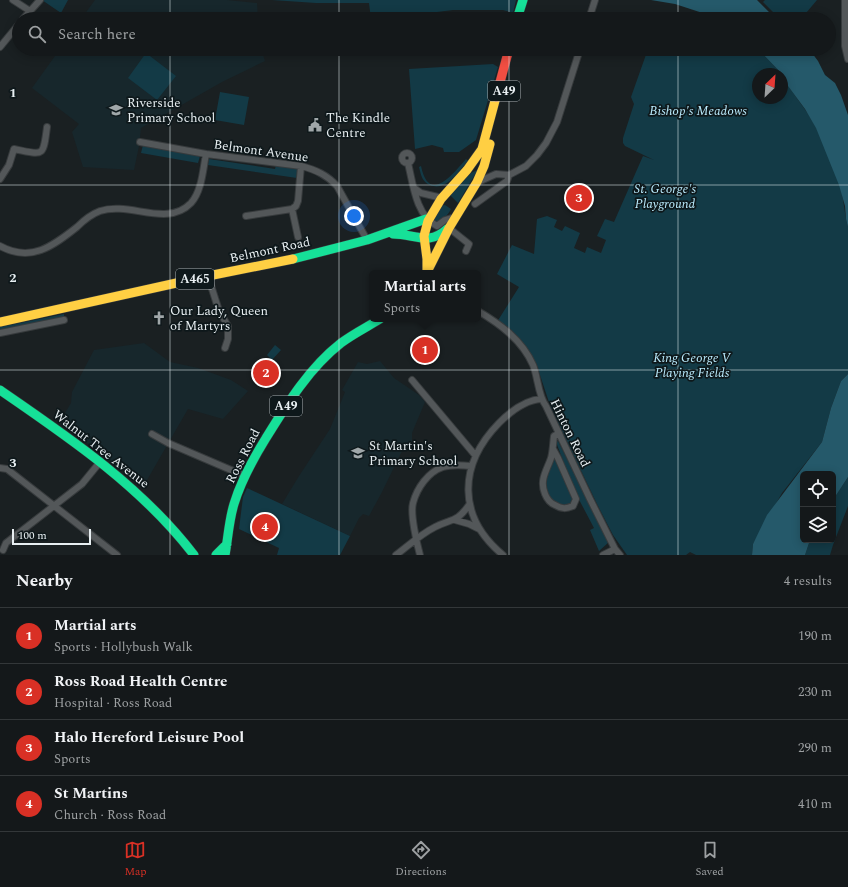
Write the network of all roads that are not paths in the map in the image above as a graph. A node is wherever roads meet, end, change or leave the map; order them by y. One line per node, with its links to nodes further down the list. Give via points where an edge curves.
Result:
1 (13, 0): 7 (street)
2 (40, 0): 7 (street)
3 (523, 0): 8 (main road)
4 (530, 0): 9 (main road)
5 (594, 0): 10 (street)
6 (845, 0): 16 (street, via 845,46)
7 (30, 11)
8 (519, 12)
9 (526, 12)
10 (591, 12)
11 (12, 32): 12 (street)
12 (0, 47)
13 (507, 56): 18 (main road, A49)
14 (514, 56): 18 (main road, A49)
15 (578, 56): 26 (street, via 557,122 550,136 526,166)
16 (848, 60)
17 (47, 127): 27 (street, via 44,149 36,153 14,149 10,165)
18 (490, 133): 23 (main road, A49); 24 (main road, A49)
19 (140, 142): 20 (street, Belmont Avenue)
20 (206, 154): 22 (street, Belmont Avenue); 41 (street, via 196,194 191,203 174,213 160,215 113,209 99,212 55,244 37,252 22,253)
21 (408, 163): 29 (street)
22 (301, 166): 32 (street, via 298,201); 40 (street, Belmont Avenue, via 322,174 337,186)
23 (482, 170): 24 (main road); 25 (street); 28 (main road, A49)
24 (466, 172): 30 (main road, A49)
25 (496, 174): 26 (street); 28 (street)
26 (509, 175): 31 (street, via 507,181)
27 (0, 179)
28 (476, 182): 34 (main road, A49)
29 (414, 188): 30 (street, via 421,193); 35 (street)
30 (442, 198): 34 (main road, via 455,206); 35 (main road)
31 (474, 204)
32 (292, 209): 33 (street); 38 (street)
33 (246, 216)
34 (456, 216): 35 (street, via 437,226); 36 (main road)
35 (426, 220): 37 (main road, Belmont Road / A465); 39 (main road)
36 (448, 228): 39 (main road, A465, via 435,239); 42 (street, via 468,244); 44 (main road)
37 (388, 233): 39 (main road, A465); 40 (main road, Belmont Road / A465)
38 (298, 237)
39 (423, 239): 43 (main road)
40 (367, 240): 45 (main road, Belmont Road / A465, via 307,256)
41 (0, 246)
42 (466, 252)
43 (427, 270)
44 (428, 270)
45 (208, 276): 48 (main road, Belmont Road / A465); 51 (street, via 219,311 228,326)
46 (481, 313): 54 (street, Hinton Road, via 497,322 525,351 541,392)
47 (64, 320): 50 (street)
48 (0, 322)
49 (375, 322): 62 (main road, Ross Road / A49, via 330,353 302,384 286,405)
50 (0, 333)
51 (226, 348)
52 (412, 380): 58 (street)
53 (0, 390): 59 (main road, Walnut Tree Avenue)
54 (541, 399): 56 (street, Hinton Road); 58 (street, via 518,407 504,418 492,430)
55 (152, 434): 62 (street)
56 (559, 434): 57 (street, via 554,436); 69 (street, Hinton Road)
57 (553, 449): 57 (street, via 543,479 544,492 553,504 564,509 569,508 576,499)
58 (475, 455): 60 (street)
59 (100, 462): 63 (street, via 82,484); 72 (main road, Walnut Tree Avenue, via 142,497)
60 (471, 466): 64 (street); 67 (street, via 442,467 425,479 412,504)
61 (0, 468): 63 (street, via 7,469)
62 (245, 476): 68 (main road, Ross Road / A49, via 234,505)
63 (54, 505): 70 (street, via 6,543); 71 (street)
64 (469, 505): 65 (street); 66 (street)
65 (455, 520): 66 (street); 67 (street, via 436,526)
66 (479, 529): 77 (street)
67 (415, 539): 75 (street); 76 (street)
68 (227, 544): 73 (main road); 74 (main road, Ross Road / A49)
69 (615, 549): 78 (street); 79 (street, Hinton Road)
70 (2, 551)
71 (117, 555)
72 (194, 555)
73 (216, 555)
74 (225, 555)
75 (396, 555)
76 (420, 555)
77 (503, 555)
78 (603, 555)
79 (620, 555)

